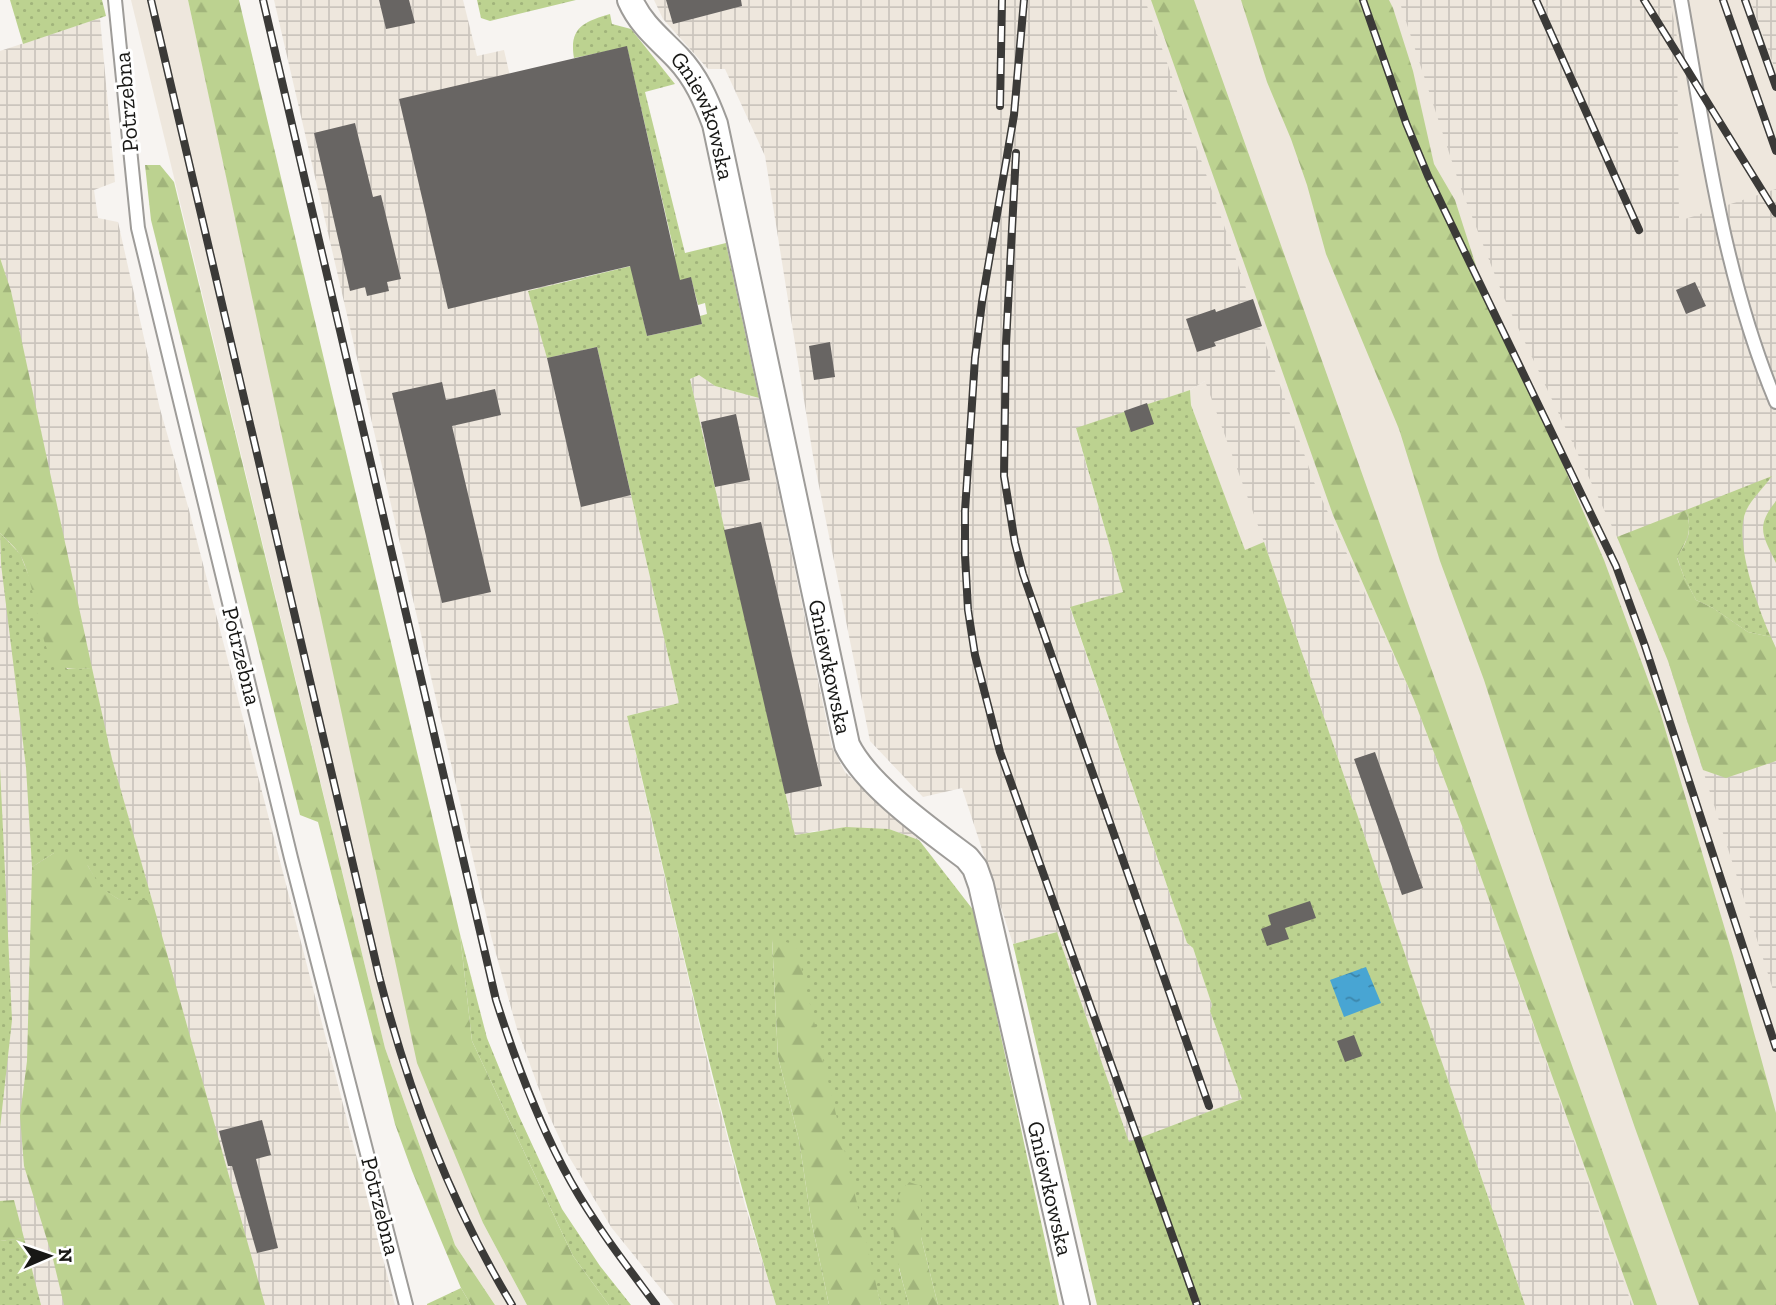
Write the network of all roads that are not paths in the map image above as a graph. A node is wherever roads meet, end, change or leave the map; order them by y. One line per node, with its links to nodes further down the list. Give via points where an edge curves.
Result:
1 (115, 0): 5 (lane, Potrzebna, via 138,228 291,858)
2 (630, 0): 6 (street, Gniewkowska, via 636,14 679,59 702,92 715,124 847,745 854,759 890,796 967,858 981,884)
3 (1681, 0): 4 (lane, via 1729,262)
4 (1776, 402)
5 (406, 1305)
6 (1077, 1305)

